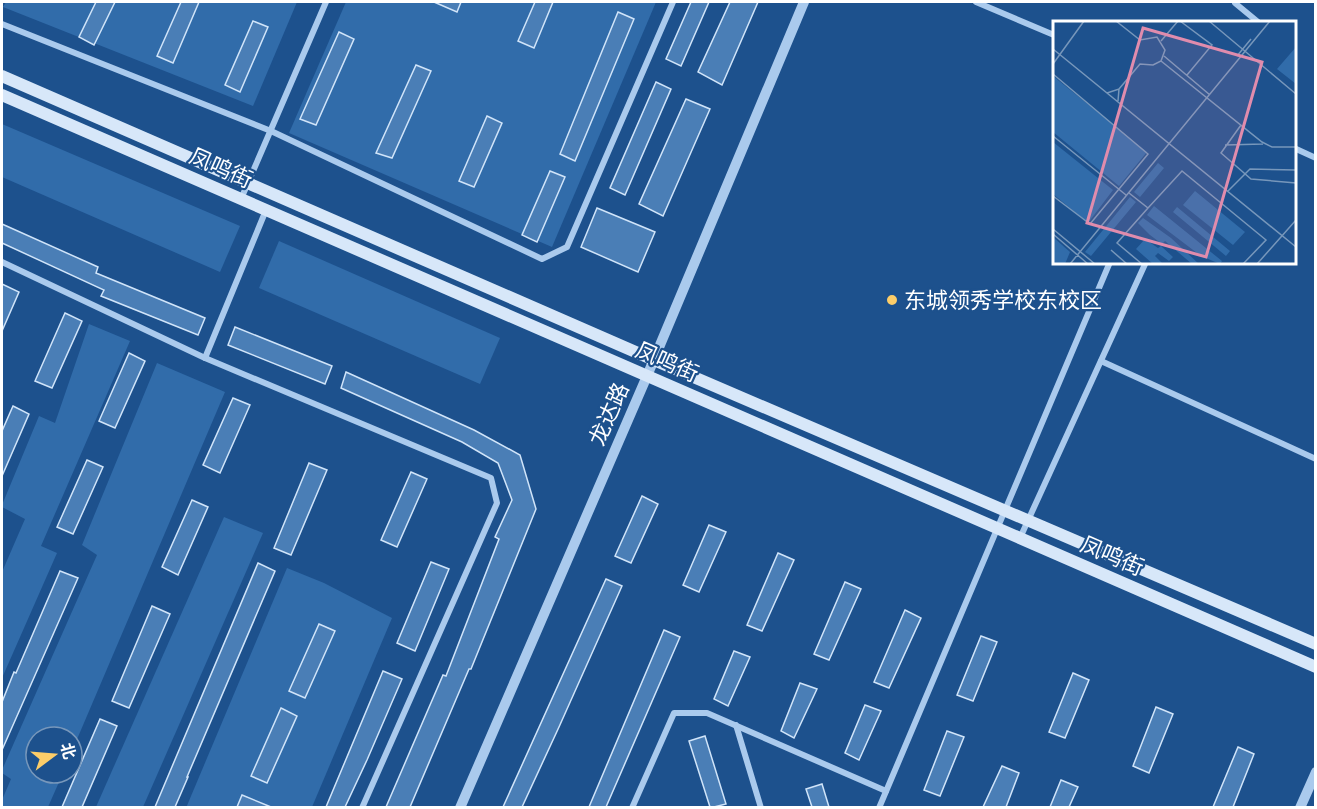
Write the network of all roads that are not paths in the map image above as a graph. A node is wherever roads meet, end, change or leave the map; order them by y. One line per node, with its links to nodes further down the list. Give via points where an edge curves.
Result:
1 (326, 2): 11 (street)
2 (673, 2): 11 (street, via 567,247 542,259)
3 (804, 2): 21 (street, 龙达路)
4 (976, 2): 8 (street)
5 (1236, 2): 6 (street)
6 (1257, 21)
7 (2, 24): 11 (street)
8 (1053, 35)
9 (2, 76): 14 (main road, 凤鸣街)
10 (2, 95): 15 (main road, 凤鸣街)
11 (271, 131): 14 (street)
12 (1296, 149): 13 (street)
13 (1316, 158)
14 (248, 183): 15 (street); 21 (main road, 凤鸣街)
15 (241, 199): 16 (main road, 凤鸣街)
16 (266, 210): 20 (street); 23 (main road, 凤鸣街)
17 (2, 262): 20 (street)
18 (1109, 264): 25 (street)
19 (1145, 264): 22 (street)
20 (205, 358): 34 (street, via 491,478 497,503)
21 (654, 360): 23 (street, 龙达路); 25 (main road, 凤鸣街)
22 (1101, 361): 24 (street); 26 (street)
23 (647, 376): 27 (main road, 凤鸣街); 35 (street, 龙达路)
24 (1316, 459)
25 (1006, 512): 26 (main road, 凤鸣街); 27 (street)
26 (1028, 521): 28 (street); 29 (main road, 凤鸣街)
27 (998, 529): 28 (main road, 凤鸣街); 33 (street)
28 (1020, 538): 30 (main road, 凤鸣街)
29 (1316, 644)
30 (1316, 667)
31 (736, 725): 33 (street); 36 (street, via 707,713 675,713); 37 (street)
32 (1316, 772): 39 (street)
33 (886, 791): 38 (street)
34 (362, 807)
35 (460, 807)
36 (632, 807)
37 (761, 807)
38 (879, 807)
39 (1300, 807)

